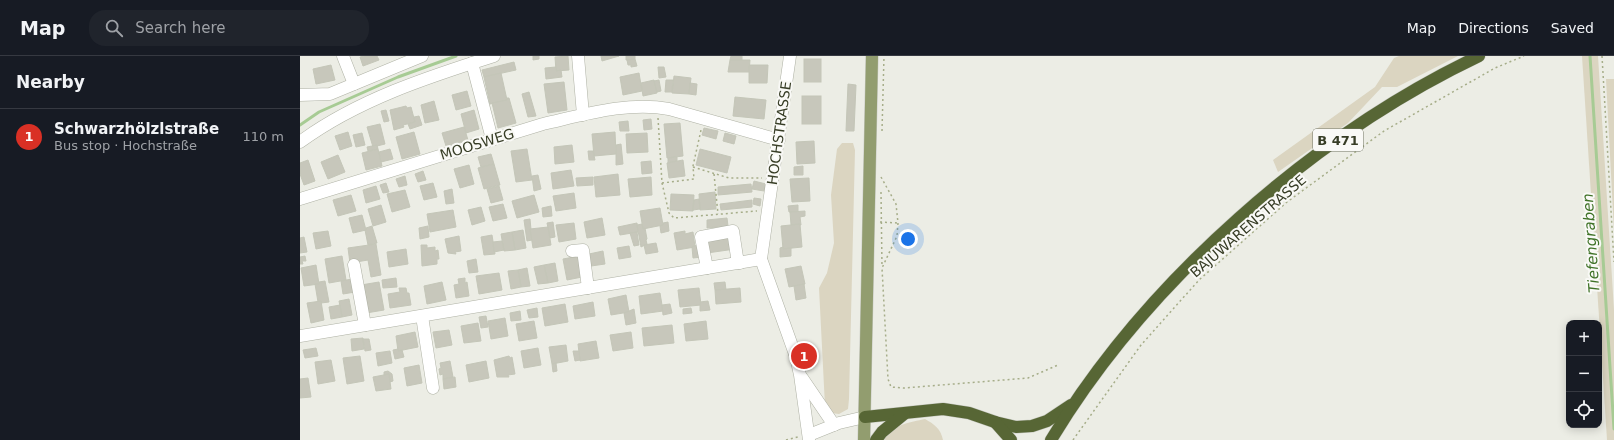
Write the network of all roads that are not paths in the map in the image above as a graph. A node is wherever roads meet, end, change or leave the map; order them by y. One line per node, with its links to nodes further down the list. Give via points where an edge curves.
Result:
1 (343, 56): 9 (street)
2 (422, 56): 9 (street)
3 (494, 56): 8 (street)
4 (578, 56): 11 (street)
5 (790, 56): 13 (street, HOCHSTRASSE)
6 (872, 56): 29 (main road)
7 (1480, 56): 27 (highway, B 471, via 1424,84 1361,124 1258,202 1163,293 1115,348)
8 (472, 63): 12 (street); 14 (street, via 402,88 355,110)
9 (354, 84): 10 (street, via 330,94)
10 (300, 95)
11 (584, 115): 12 (street, MOOSWEG); 13 (street, MOOSWEG, via 636,106 657,107)
12 (492, 139): 15 (street, MOOSWEG)
13 (779, 140): 17 (street, HOCHSTRASSE)
14 (300, 142)
15 (300, 199)
16 (572, 251): 21 (street, via 583,250)
17 (761, 259): 18 (street); 25 (street, HOCHSTRASSE)
18 (740, 262): 20 (street); 20 (street, via 733,231 701,237)
19 (354, 265): 23 (street)
20 (707, 268): 21 (street)
21 (588, 288): 22 (street)
22 (422, 316): 23 (street); 26 (street)
23 (365, 325): 24 (street)
24 (300, 336)
25 (800, 375): 31 (street); 32 (street, HOCHSTRASSE)
26 (433, 388)
27 (1077, 402): 30 (highway, via 1047,421 1032,426 1016,427); 36 (highway, B 471)
28 (905, 413): 29 (highway); 30 (highway, via 944,409 969,413); 34 (highway)
29 (865, 417): 31 (street, HOCHSTRASSE); 33 (main road)
30 (995, 422): 35 (highway)
31 (834, 425): 32 (street, HOCHSTRASSE)
32 (809, 438)
33 (864, 440)
34 (876, 440)
35 (1011, 440)
36 (1051, 440)

